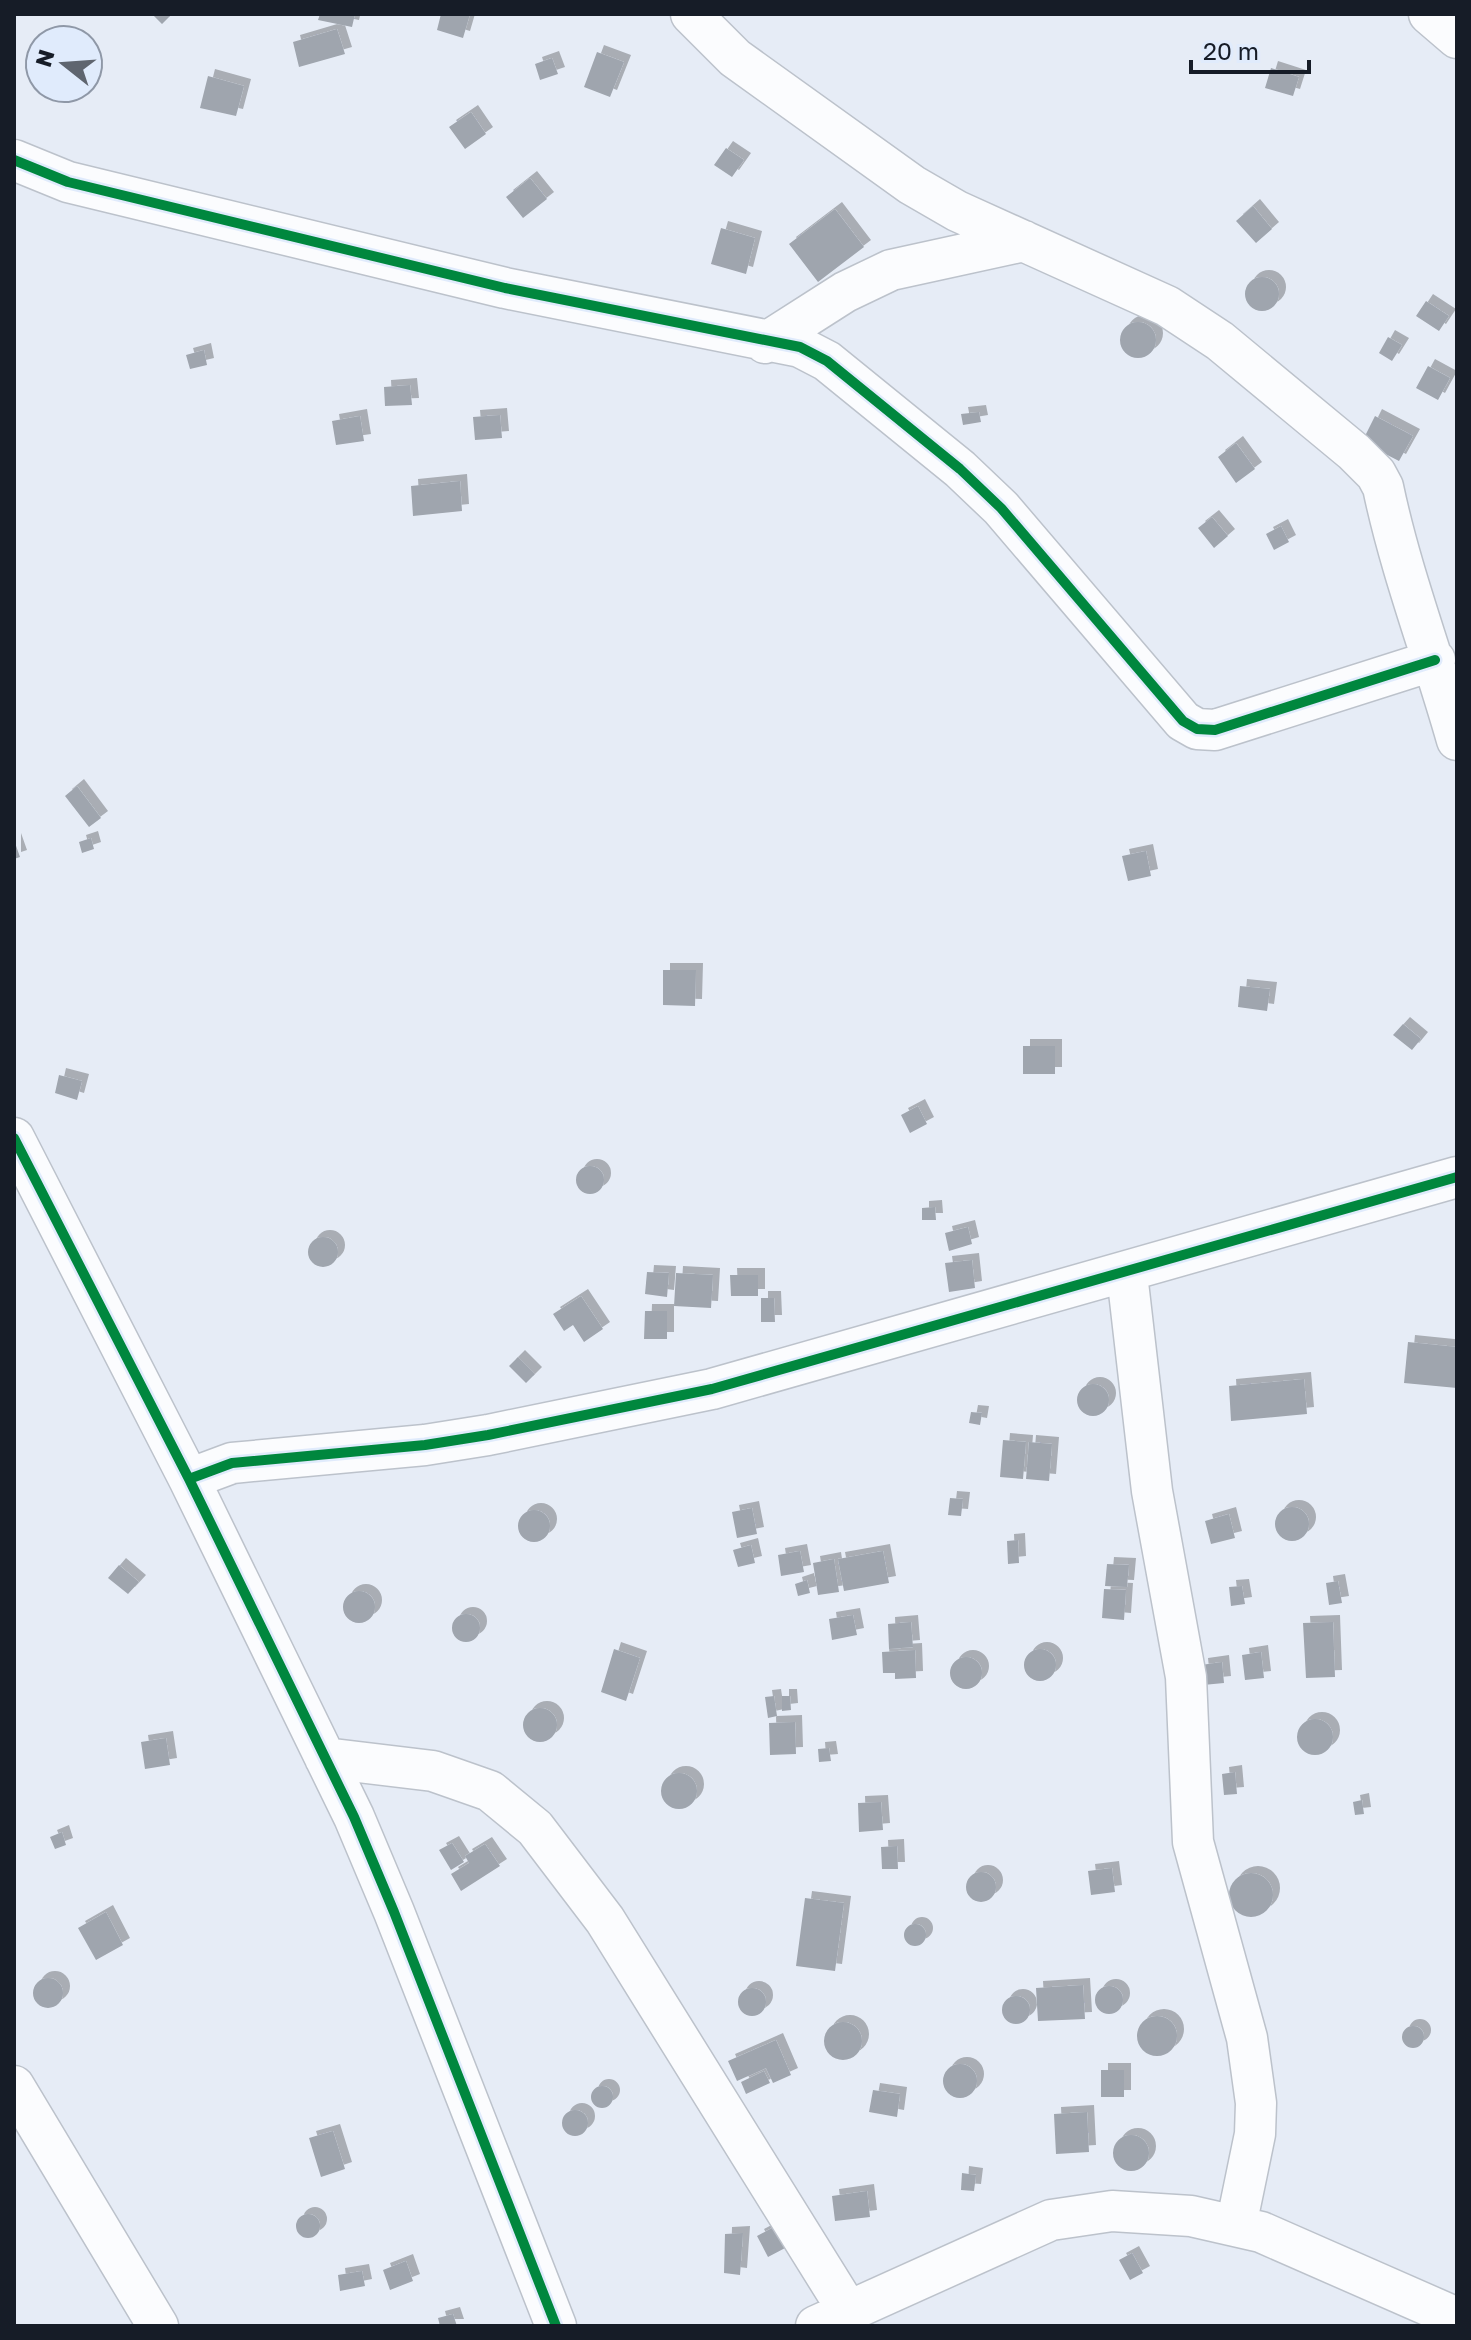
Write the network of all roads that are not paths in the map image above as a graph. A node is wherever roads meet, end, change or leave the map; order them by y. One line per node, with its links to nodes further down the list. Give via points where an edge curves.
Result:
1 (691, 14): 5 (street, via 735,58 912,185)
2 (1429, 14): 3 (street)
3 (1457, 38)
4 (14, 160): 6 (street, via 68,182 459,277)
5 (1024, 241): 6 (street, via 891,270 845,292); 7 (street, via 1167,306 1220,341 1376,474 1404,576)
6 (765, 343): 7 (street, via 800,347 827,361 960,469 1001,508 1183,721 1197,729 1215,730)
7 (1435, 660): 8 (street)
8 (1457, 740)
9 (14, 1138): 12 (street)
10 (1457, 1177): 11 (street)
11 (1127, 1274): 12 (street, via 712,1389 425,1445 232,1463); 15 (street, via 1152,1491 1186,1677 1193,1842 1247,2038 1256,2103)
12 (189, 1479): 13 (street)
13 (325, 1758): 16 (street, via 433,1771 490,1791 535,1828 605,1920); 19 (street, via 394,1912)
14 (14, 2086): 18 (street)
15 (1236, 2226): 16 (street, via 1191,2216 1112,2211 1051,2220); 17 (street, via 1261,2232)
16 (831, 2318)
17 (1457, 2318)
18 (158, 2326)
19 (556, 2326)

